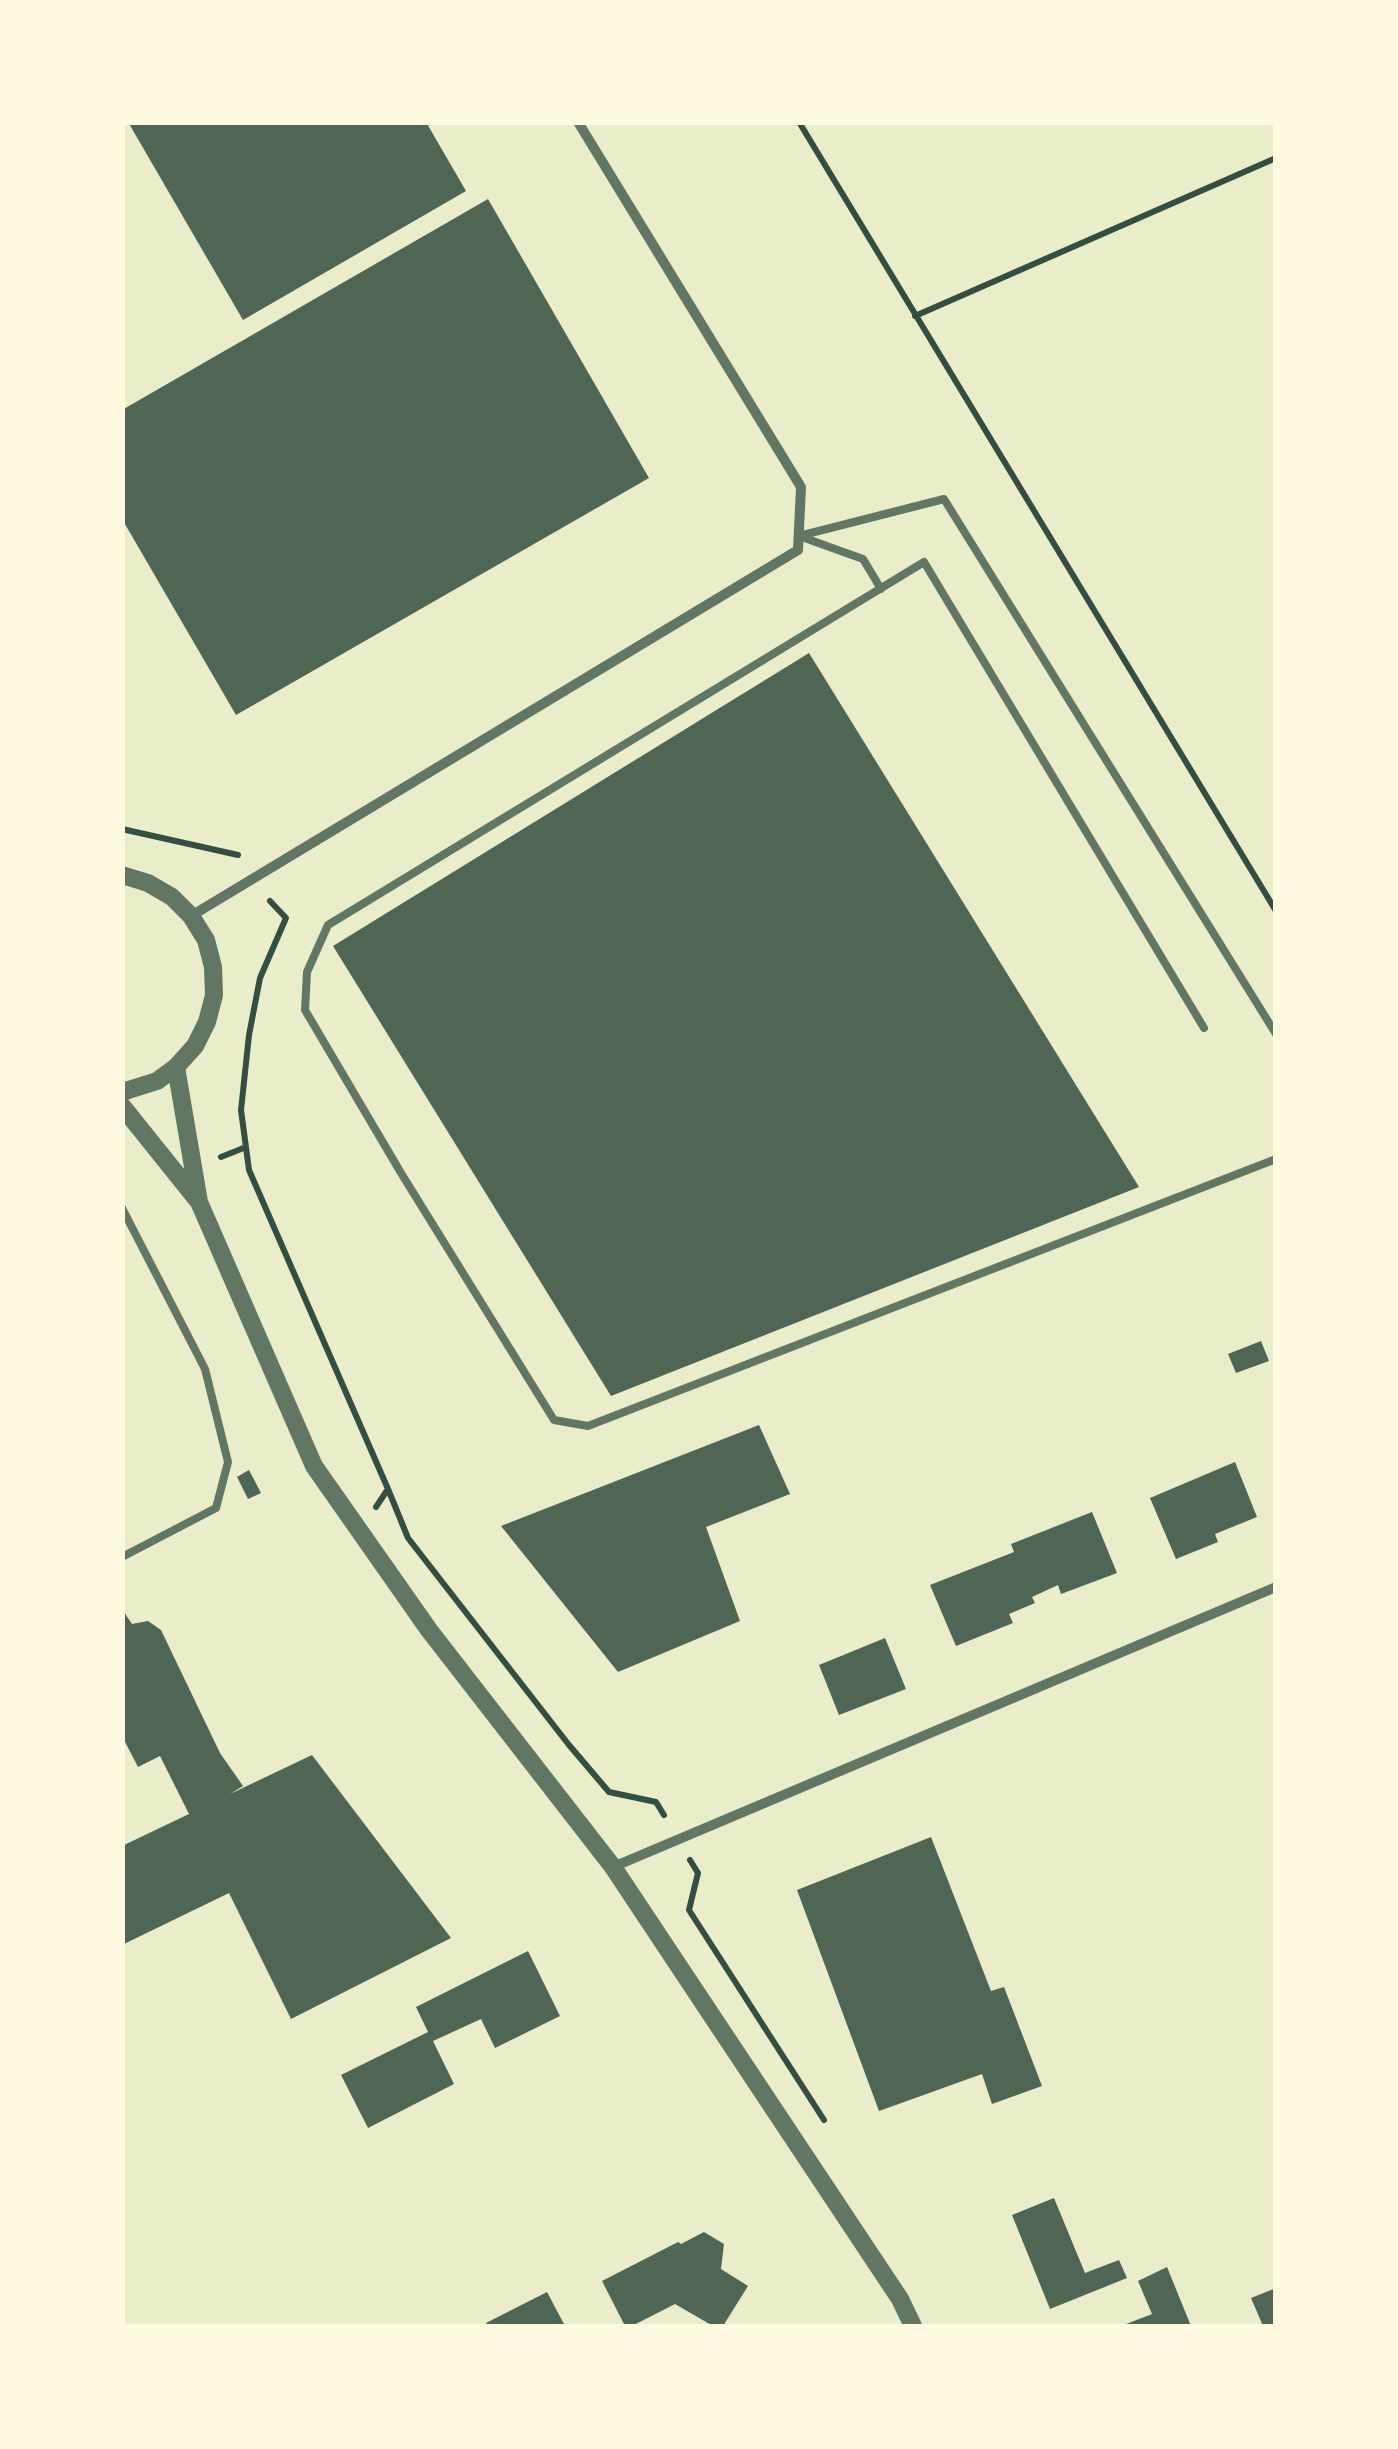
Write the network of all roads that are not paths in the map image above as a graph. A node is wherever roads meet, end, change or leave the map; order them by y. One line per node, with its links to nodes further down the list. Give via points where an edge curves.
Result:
1 (578, 122): 2 (street, via 801,487)
2 (799, 536): 3 (lane, via 864,560); 5 (street, via 798,550); 7 (lane, via 944,499)
3 (881, 589): 6 (lane, via 924,562); 11 (lane, via 328,924 307,972 304,1010 554,1420 588,1426)
4 (122, 876): 5 (street, via 148,883)
5 (191, 916): 8 (street, via 206,940 214,995 195,1046)
6 (1204, 1028)
7 (1276, 1034)
8 (176, 1067): 9 (street, via 158,1081); 12 (street)
9 (122, 1092)
10 (122, 1106): 12 (street)
11 (1276, 1159)
12 (199, 1202): 16 (street, via 314,1466 429,1630)
13 (122, 1208): 14 (lane, via 205,1369 228,1462 216,1508)
14 (122, 1557)
15 (1276, 1587): 16 (street)
16 (612, 1867): 17 (street)
17 (912, 2326)

